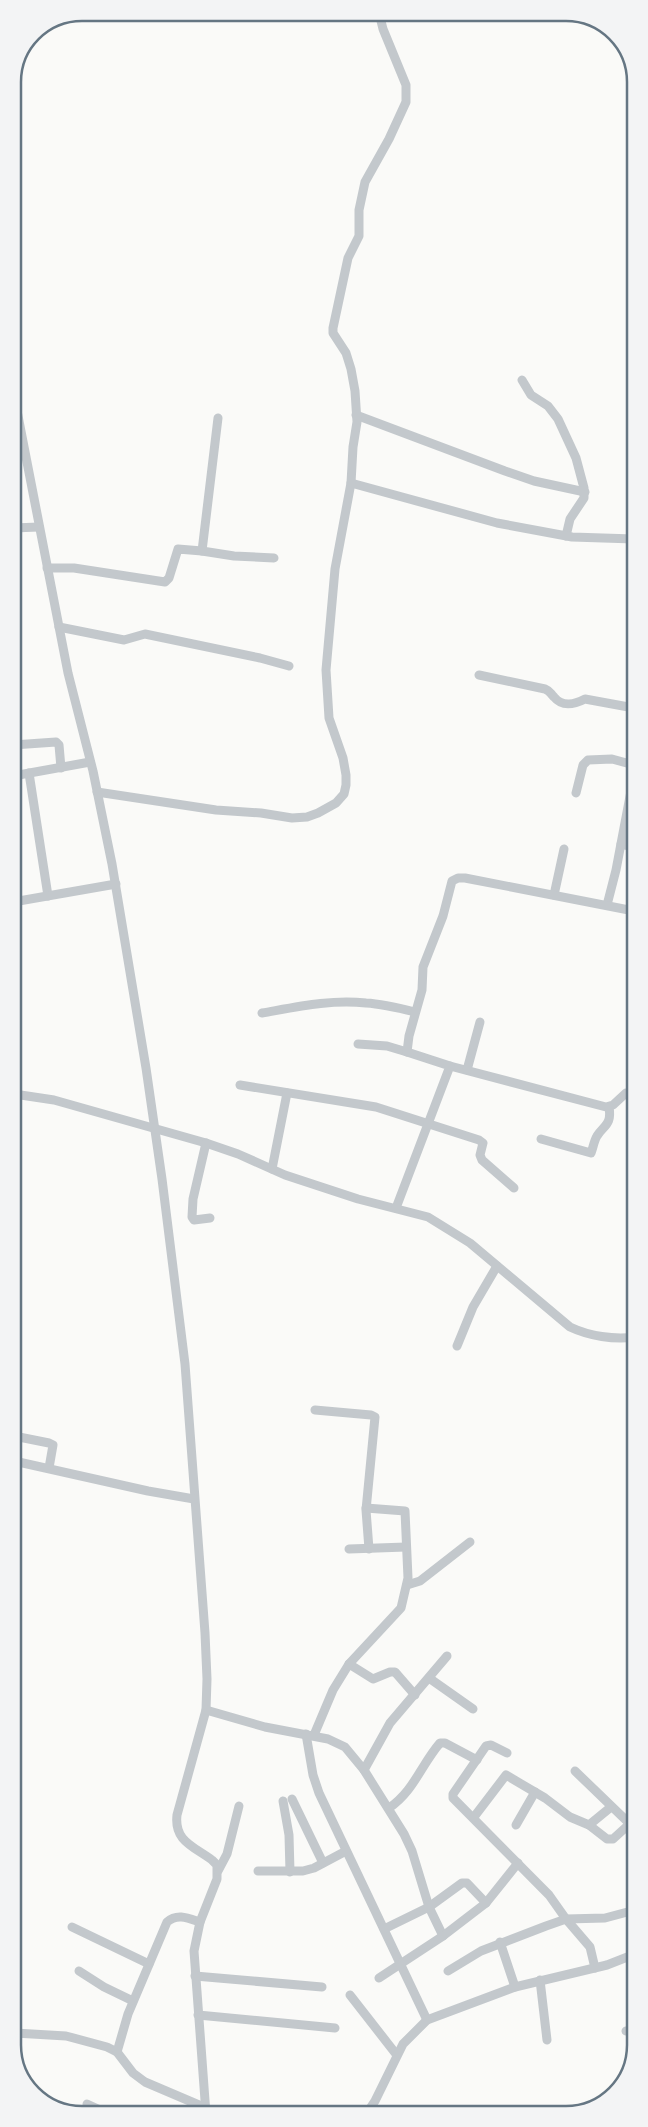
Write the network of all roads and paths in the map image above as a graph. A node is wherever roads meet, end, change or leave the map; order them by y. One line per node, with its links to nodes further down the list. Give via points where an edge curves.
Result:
1 (381, 21): 3 (street, via 407,93 402,112 365,182 359,210 359,236 348,258 332,328 351,369)
2 (522, 380): 7 (street, via 531,395 548,406 558,419 576,458)
3 (356, 416): 6 (street); 7 (street, via 527,478)
4 (218, 418): 12 (street)
5 (21, 432): 8 (street)
6 (351, 482): 10 (street, via 497,523); 25 (street, via 335,569 326,670 329,718 346,775 344,794 336,803 318,813 292,818)
7 (585, 492): 10 (street, via 570,519)
8 (39, 527): 9 (street); 14 (street)
9 (21, 528)
10 (569, 537): 11 (street)
11 (627, 539)
12 (202, 551): 13 (street); 14 (street, via 178,550 165,582 74,568)
13 (274, 558)
14 (47, 568): 15 (street)
15 (59, 627): 16 (street, via 124,640 146,634); 20 (street)
16 (289, 666)
17 (480, 675): 18 (street, via 545,689 555,699 570,705 585,699)
18 (627, 707)
19 (21, 744): 22 (street, via 56,742)
20 (90, 762): 22 (street); 25 (street)
21 (627, 763): 26 (street, via 612,759 588,760 584,763)
22 (61, 768): 23 (street)
23 (28, 774): 24 (street); 33 (street)
24 (21, 775)
25 (97, 792): 31 (street)
26 (576, 793)
27 (627, 812): 28 (street)
28 (621, 844): 29 (street); 35 (street)
29 (627, 845)
30 (564, 849): 32 (street)
31 (116, 884): 33 (street); 50 (street)
32 (554, 895): 35 (street); 37 (street, via 465,878 454,879 423,967 422,990)
33 (48, 896): 34 (street)
34 (21, 901)
35 (607, 905): 36 (street)
36 (627, 909)
37 (415, 1012): 38 (street, via 379,1004 342,1002); 41 (street)
38 (262, 1013)
39 (480, 1022): 43 (street)
40 (358, 1044): 41 (street, via 387,1046)
41 (407, 1052): 42 (street)
42 (450, 1066): 43 (street); 49 (street)
43 (467, 1070): 48 (street)
44 (240, 1085): 45 (street)
45 (287, 1093): 49 (street, via 376,1107); 53 (street)
46 (627, 1094): 48 (street)
47 (21, 1095): 50 (street, via 54,1100)
48 (609, 1107): 51 (street, via 607,1125 596,1137 591,1153)
49 (428, 1123): 54 (street, via 482,1141 482,1160); 55 (street)
50 (155, 1128): 52 (street); 64 (street, via 184,1364)
51 (541, 1139)
52 (206, 1143): 53 (street); 56 (street, via 192,1217 194,1220)
53 (272, 1169): 55 (street, via 358,1199)
54 (514, 1188)
55 (396, 1208): 57 (street, via 428,1217 450,1229)
56 (210, 1218)
57 (497, 1266): 58 (street, via 570,1327 613,1338); 59 (street, via 473,1307)
58 (627, 1338)
59 (457, 1346)
60 (315, 1410): 65 (street, via 371,1414 375,1417)
61 (21, 1437): 63 (street, via 54,1446)
62 (21, 1462): 63 (street)
63 (49, 1468): 64 (street)
64 (194, 1499): 76 (street, via 205,1633)
65 (366, 1508): 67 (street, via 405,1511); 69 (street)
66 (470, 1542): 70 (street, via 420,1581)
67 (406, 1547): 69 (street); 70 (street)
68 (348, 1549): 69 (street)
69 (369, 1549)
70 (407, 1585): 72 (street, via 401,1608)
71 (447, 1656): 73 (street)
72 (349, 1664): 74 (street, via 373,1680 395,1672); 77 (street)
73 (429, 1678): 74 (street); 75 (street)
74 (415, 1694): 80 (street, via 390,1724)
75 (473, 1709)
76 (206, 1710): 77 (street, via 265,1727); 94 (street, via 176,1815 176,1825 178,1834 217,1864)
77 (310, 1734): 80 (street, via 345,1747); 91 (street, via 313,1776)
78 (507, 1753): 79 (street, via 488,1744)
79 (478, 1760): 85 (street, via 440,1743 405,1796); 86 (street, via 452,1797)
80 (364, 1770): 85 (street)
81 (575, 1771): 84 (street)
82 (535, 1792): 86 (street, via 506,1774); 88 (street); 89 (street, via 570,1817)
83 (239, 1806): 94 (street, via 227,1854)
84 (612, 1807): 87 (street); 89 (street)
85 (389, 1808): 98 (street, via 412,1851)
86 (474, 1818): 93 (street)
87 (627, 1818)
88 (516, 1825)
89 (589, 1825): 90 (street, via 610,1840)
90 (627, 1827)
91 (346, 1851): 92 (street); 103 (street)
92 (323, 1863): 96 (street); 96 (street, via 287,1800)
93 (518, 1863): 97 (street); 100 (street, via 549,1895)
94 (218, 1871): 101 (street)
95 (258, 1871): 96 (street)
96 (290, 1872)
97 (486, 1903): 98 (street, via 464,1882); 104 (street)
98 (429, 1907): 103 (street); 104 (street)
99 (627, 1912): 100 (street, via 605,1918)
100 (566, 1919): 105 (street); 109 (street, via 590,1947)
101 (200, 1922): 107 (street, via 184,1917 172,1918); 112 (street, via 194,1951)
102 (72, 1927): 107 (street)
103 (384, 1929): 108 (street)
104 (443, 1936): 108 (street)
105 (500, 1942): 111 (street); 116 (street)
106 (627, 1957): 109 (street)
107 (149, 1964): 118 (street)
108 (399, 1964): 113 (street); 120 (street)
109 (595, 1968): 114 (street)
110 (79, 1971): 118 (street, via 104,1988)
111 (448, 1971)
112 (195, 1976): 115 (street); 119 (street)
113 (379, 1978)
114 (540, 1980): 116 (street); 123 (street)
115 (322, 1987)
116 (515, 1987): 120 (street)
117 (350, 1995): 125 (street)
118 (133, 2001): 124 (street)
119 (198, 2015): 121 (street); 129 (street)
120 (427, 2020): 125 (street)
121 (335, 2028)
122 (21, 2033): 124 (street, via 66,2036)
123 (546, 2040)
124 (116, 2052): 128 (street, via 145,2082)
125 (396, 2054): 130 (street)
126 (87, 2104): 127 (street)
127 (91, 2106)
128 (195, 2106)
129 (206, 2106)
130 (371, 2106)

